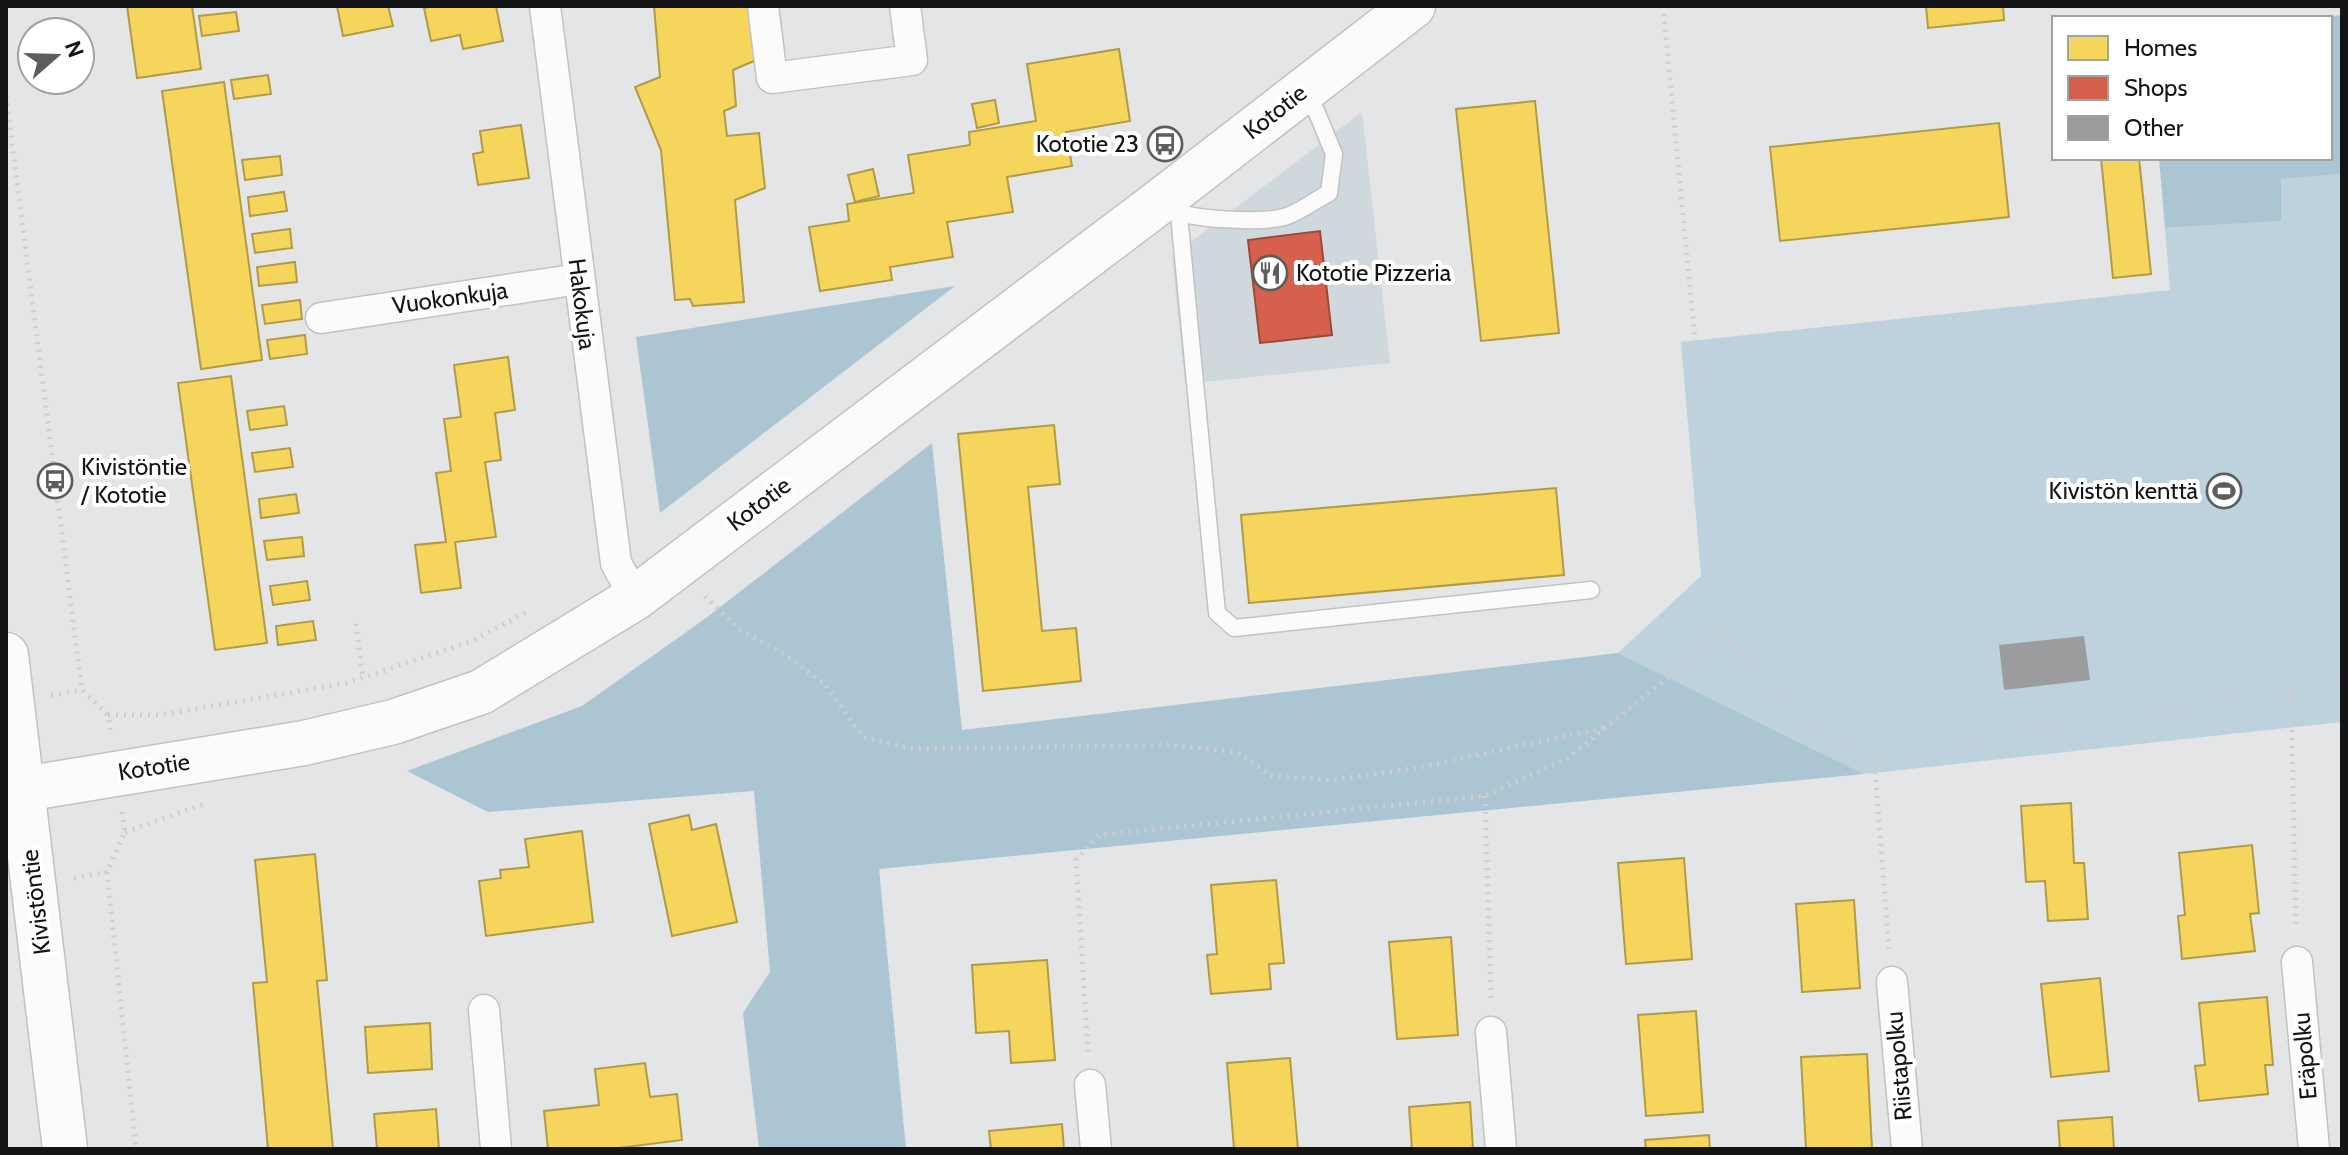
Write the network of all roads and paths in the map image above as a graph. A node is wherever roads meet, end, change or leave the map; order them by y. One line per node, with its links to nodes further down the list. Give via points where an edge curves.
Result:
1 (545, 6): 9 (street, Hakokuja)
2 (763, 6): 3 (street, via 772,78 912,60)
3 (905, 6)
4 (1413, 6): 6 (street, Kototie)
5 (1663, 6): 16 (path)
6 (1306, 88): 8 (street, Kototie); 8 (lane, via 1334,154 1329,193 1285,217 1231,220)
7 (6, 96): 21 (path, via 82,690)
8 (1168, 209): 12 (lane, via 1217,613 1234,628); 13 (street, Kototie)
9 (579, 279): 10 (street, Vuokonkuja); 13 (street, Hakokuja, via 616,563)
10 (321, 318)
11 (698, 589): 22 (path, via 739,629 825,684 863,737 913,749 1169,745 1237,752 1271,776 1333,780 1417,768)
12 (1591, 590)
13 (635, 598): 24 (street, Kototie, via 481,692 393,722 304,743)
14 (528, 611): 18 (path, via 472,641)
15 (356, 624): 18 (path)
16 (1723, 633): 22 (path); 23 (path, via 1775,694 1821,730)
17 (6, 655): 25 (street, Kivistöntie)
18 (363, 678): 21 (path, via 159,715)
19 (2342, 682): 20 (path)
20 (2291, 690): 23 (path); 27 (path)
21 (108, 715): 24 (path)
22 (1607, 727): 26 (path, via 1568,758)
23 (1874, 756): 28 (path)
24 (116, 773): 25 (street, Kototie); 33 (path, via 125,832 107,872)
25 (14, 791): 32 (street, Kivistöntie)
26 (1485, 796): 30 (path); 31 (path, via 1099,835 1076,860)
27 (2297, 962): 38 (street, Eräpolku)
28 (1892, 982): 37 (street, Riistapolku)
29 (484, 1010): 34 (street)
30 (1491, 1032): 36 (street)
31 (1090, 1085): 35 (street)
32 (65, 1149)
33 (136, 1149)
34 (496, 1149)
35 (1096, 1149)
36 (1501, 1149)
37 (1907, 1149)
38 (2314, 1149)

